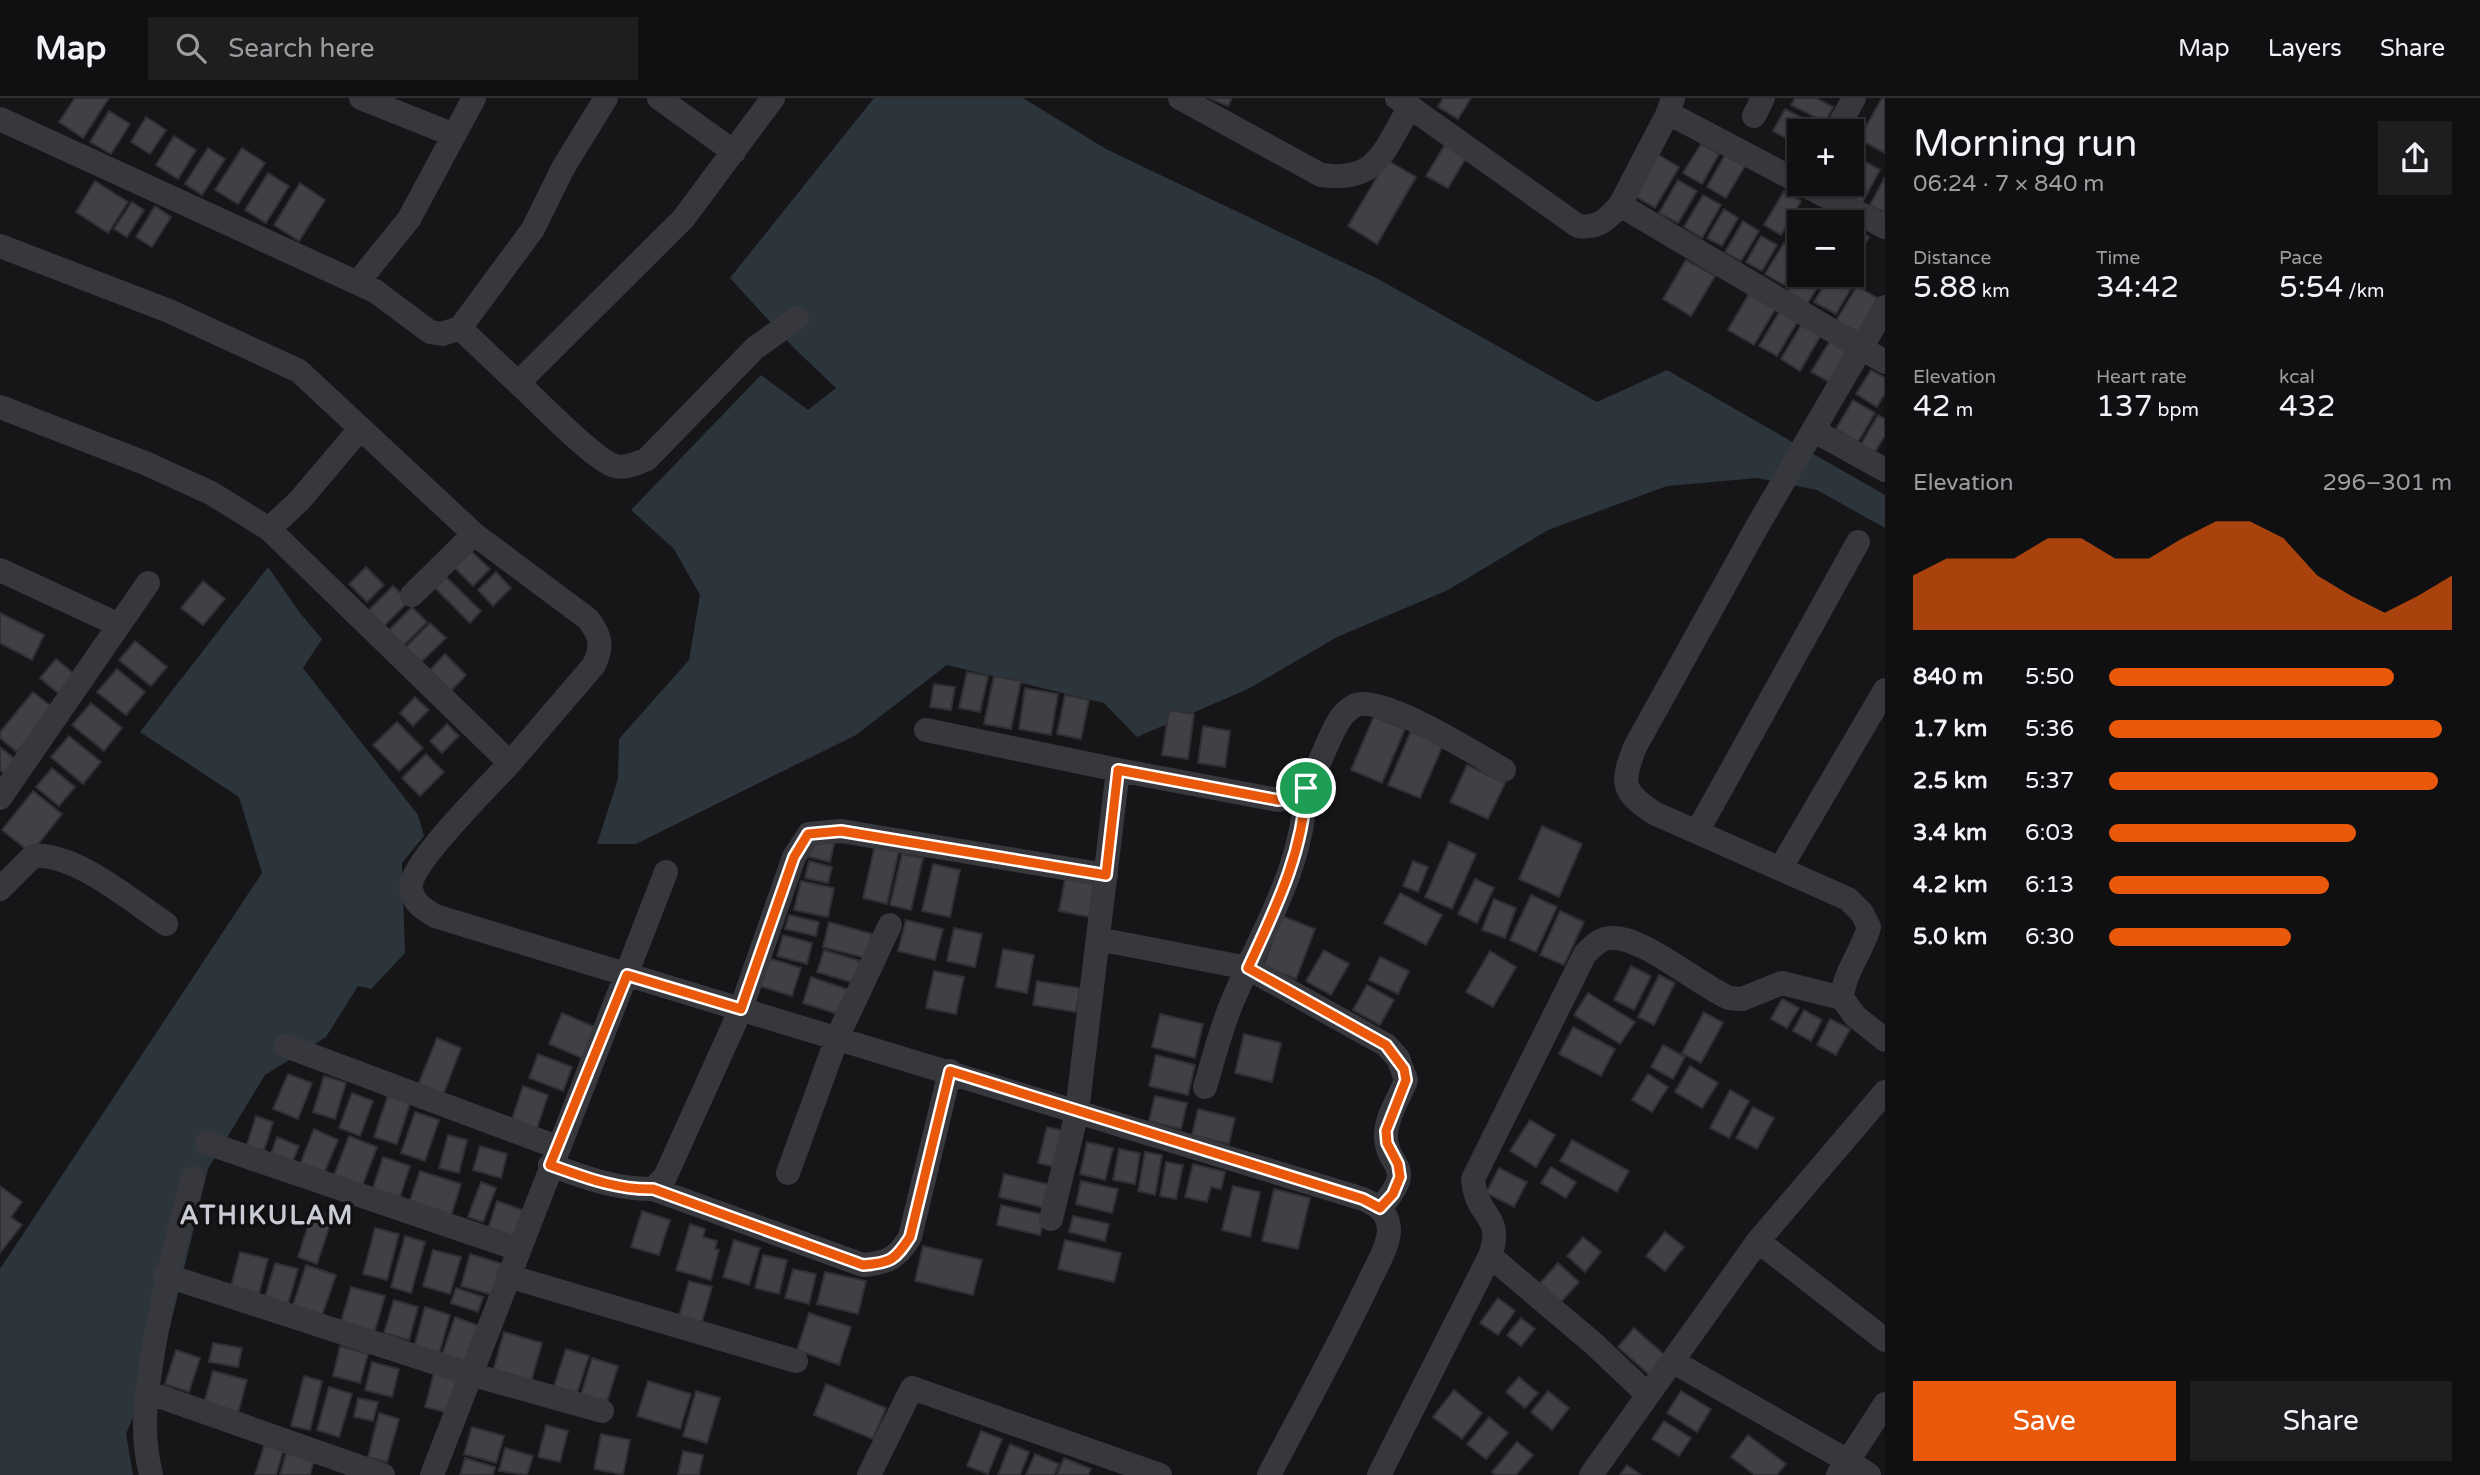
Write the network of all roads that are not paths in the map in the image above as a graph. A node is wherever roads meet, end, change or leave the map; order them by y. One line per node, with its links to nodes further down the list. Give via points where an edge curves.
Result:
1 (361, 98): 12 (street)
2 (474, 98): 12 (street)
3 (606, 98): 22 (street, via 533,229)
4 (659, 98): 13 (street)
5 (773, 98): 13 (street)
6 (1180, 98): 8 (street, via 1321,175 1343,178 1359,176 1375,163)
7 (1854, 98): 11 (street)
8 (1403, 103): 16 (street, via 1578,226 1604,223)
9 (1670, 105): 14 (street); 16 (street)
10 (0, 119): 19 (street)
11 (1843, 119)
12 (454, 135): 19 (street, via 409,219)
13 (734, 152): 25 (street, via 683,219)
14 (1787, 174)
15 (1827, 196): 17 (street)
16 (1620, 205): 23 (street)
17 (1885, 227)
18 (0, 246): 27 (street, via 169,311 299,371)
19 (358, 282): 22 (street, via 430,332 442,334)
20 (1885, 307): 23 (street)
21 (797, 318): 25 (street, via 755,348 647,459 631,466 615,466 597,455)
22 (460, 328): 25 (street)
23 (1861, 349): 24 (street); 28 (street)
24 (1885, 362)
25 (518, 383)
26 (0, 407): 30 (street, via 178,478)
27 (360, 429): 30 (street, via 299,501); 31 (street)
28 (1814, 430): 29 (street); 44 (street, via 1635,747 1626,771 1625,786 1634,800)
29 (1885, 470)
30 (269, 528): 39 (street)
31 (474, 534): 35 (street); 39 (street, via 588,619 599,633 601,646 594,665)
32 (1858, 542): 44 (street)
33 (0, 570): 36 (street)
34 (148, 583): 36 (street)
35 (412, 596)
36 (119, 625): 43 (street)
37 (1885, 690): 45 (street)
38 (926, 730): 40 (street)
39 (510, 763): 53 (street, via 428,853 413,876 412,895 435,916)
40 (1118, 770): 42 (street, via 1278,800 1294,798); 47 (street)
41 (1504, 770): 42 (street, via 1414,720 1375,705 1357,705 1342,715)
42 (1306, 788): 52 (street, via 1295,863)
43 (0, 798)
44 (1697, 832): 45 (street)
45 (1780, 869): 54 (street, via 1848,899 1869,927 1843,985)
46 (666, 872): 53 (street)
47 (1106, 875): 51 (street); 55 (street, via 841,831 808,834 794,857)
48 (0, 889): 49 (street, via 33,856 48,855 77,866)
49 (166, 924)
50 (891, 925): 56 (street)
51 (1098, 939): 52 (street); 62 (street)
52 (1248, 968): 60 (street); 68 (street, via 1386,1045 1404,1069 1406,1080 1386,1131 1400,1177)
53 (627, 975): 55 (street); 64 (street)
54 (1842, 998): 57 (street, via 1855,1016); 72 (street, via 1782,984 1742,999 1730,998 1640,946 1612,938 1598,941 1585,954 1478,1164 1474,1195 1496,1225)
55 (741, 1009): 56 (street); 67 (street, via 678,1153)
56 (837, 1038): 59 (street); 65 (street)
57 (1885, 1040)
58 (286, 1046): 64 (street)
59 (950, 1071): 62 (street); 67 (street, via 910,1237 886,1264 863,1265)
60 (1205, 1087)
61 (1885, 1091): 70 (street)
62 (1077, 1112): 68 (street); 69 (street)
63 (207, 1143): 71 (street)
64 (554, 1156): 67 (street, via 598,1182); 71 (street)
65 (788, 1173)
66 (193, 1178): 73 (street)
67 (653, 1189)
68 (1380, 1208): 89 (street, via 1389,1232 1384,1250)
69 (1051, 1219)
70 (1758, 1241): 75 (street); 77 (street)
71 (518, 1249): 74 (street)
72 (1490, 1256): 80 (street); 90 (street)
73 (165, 1275): 78 (street); 79 (street)
74 (508, 1276): 76 (street); 78 (street)
75 (1885, 1340)
76 (796, 1361)
77 (1672, 1362): 80 (street); 83 (street)
78 (470, 1374): 82 (street); 86 (street)
79 (147, 1392): 84 (street, via 142,1418); 85 (street)
80 (1648, 1395): 91 (street)
81 (1885, 1404): 83 (street)
82 (602, 1411)
83 (1852, 1470)
84 (150, 1475)
85 (383, 1475)
86 (432, 1475)
87 (869, 1475): 88 (street, via 912,1388)
88 (1160, 1475)
89 (1269, 1475)
90 (1379, 1475)
91 (1591, 1475)

